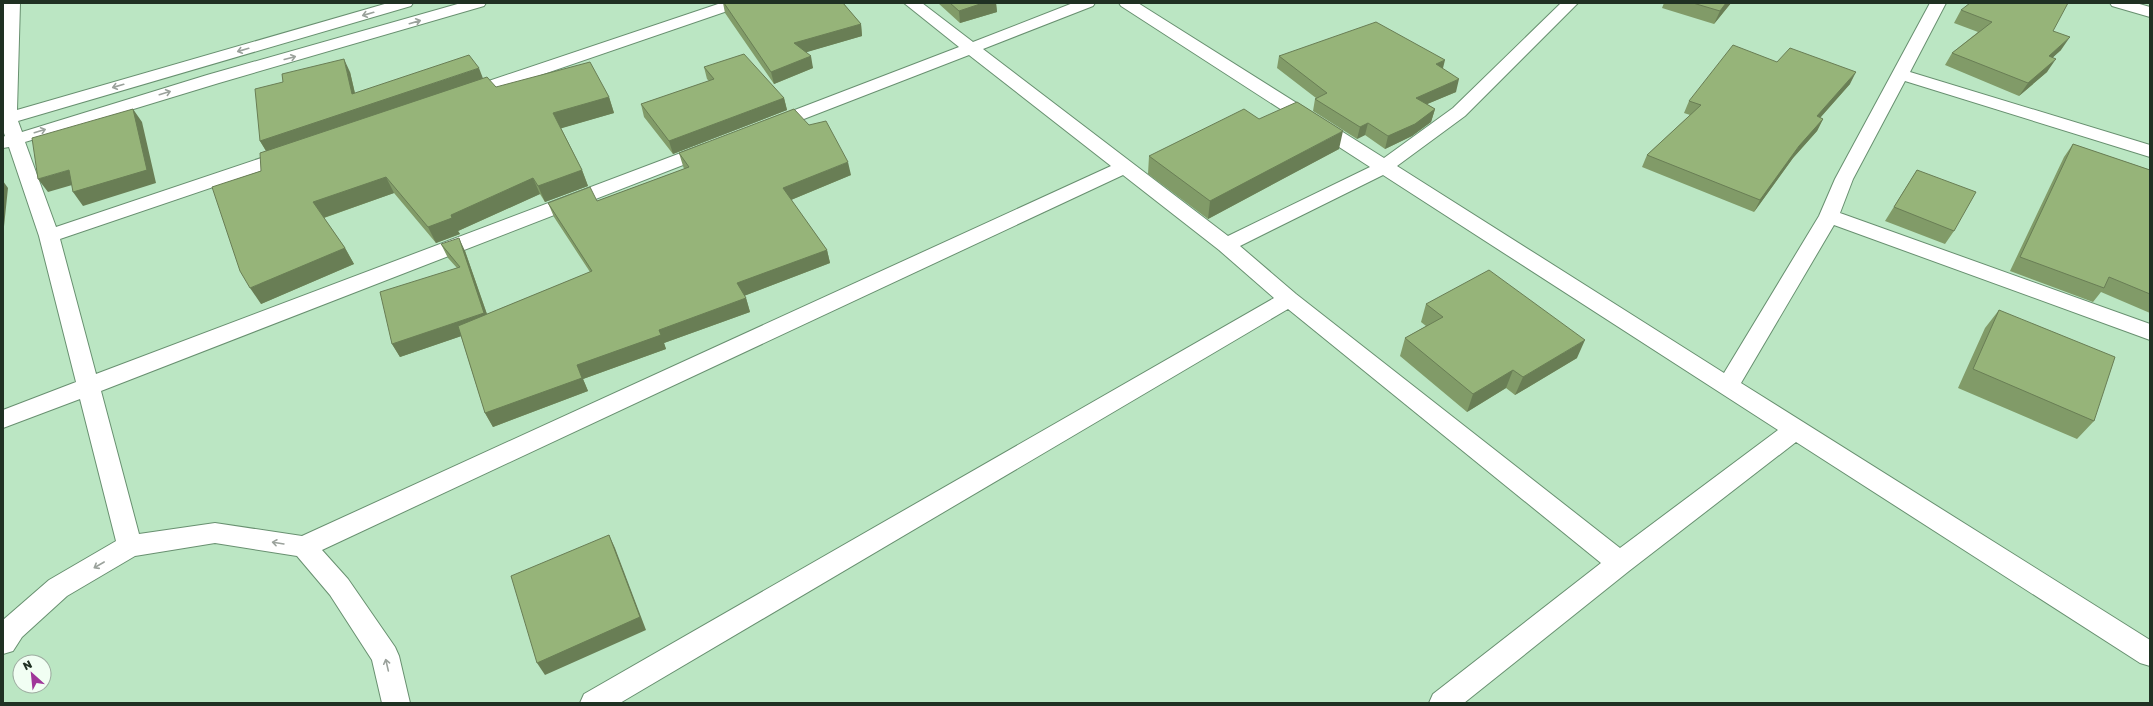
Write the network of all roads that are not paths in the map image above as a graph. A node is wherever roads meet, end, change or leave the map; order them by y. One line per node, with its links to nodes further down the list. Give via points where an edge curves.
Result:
1 (12, 3): 17 (street)
2 (405, 3): 12 (street, one-way to 12)
3 (478, 3): 13 (street, one-way to 3)
4 (736, 3): 16 (street)
5 (912, 3): 14 (street)
6 (1087, 3): 14 (street)
7 (1127, 3): 24 (street)
8 (1570, 3): 24 (street, via 1459,112)
9 (1938, 3): 15 (street)
10 (2118, 3): 11 (street)
11 (2150, 12)
12 (328, 25): 13 (street); 17 (street, one-way to 17)
13 (336, 45): 19 (street, one-way to 13, via 213,79)
14 (971, 49): 18 (street); 23 (street)
15 (1902, 75): 22 (street); 25 (street, via 1844,179)
16 (449, 100)
17 (6, 119): 19 (street)
18 (756, 131)
19 (9, 141): 26 (street)
20 (726, 142): 30 (street)
21 (306, 149): 26 (street)
22 (2150, 151)
23 (1124, 167): 27 (street); 35 (street)
24 (1383, 168): 27 (street); 31 (street)
25 (1829, 216): 29 (street); 31 (street)
26 (49, 236): 30 (street)
27 (1226, 245): 28 (street)
28 (1289, 299): 36 (street); 40 (street)
29 (2150, 332)
30 (89, 386): 32 (street); 34 (street)
31 (1727, 387): 33 (street)
32 (3, 419)
33 (1795, 430): 36 (street); 38 (street)
34 (130, 546): 35 (street, one-way to 34, via 216,533); 37 (street, one-way to 37, via 58,588 12,629)
35 (304, 547): 39 (street, one-way to 35, via 385,656 339,587)
36 (1620, 563): 41 (street)
37 (3, 642)
38 (2150, 654)
39 (396, 703)
40 (594, 703)
41 (1443, 703)

